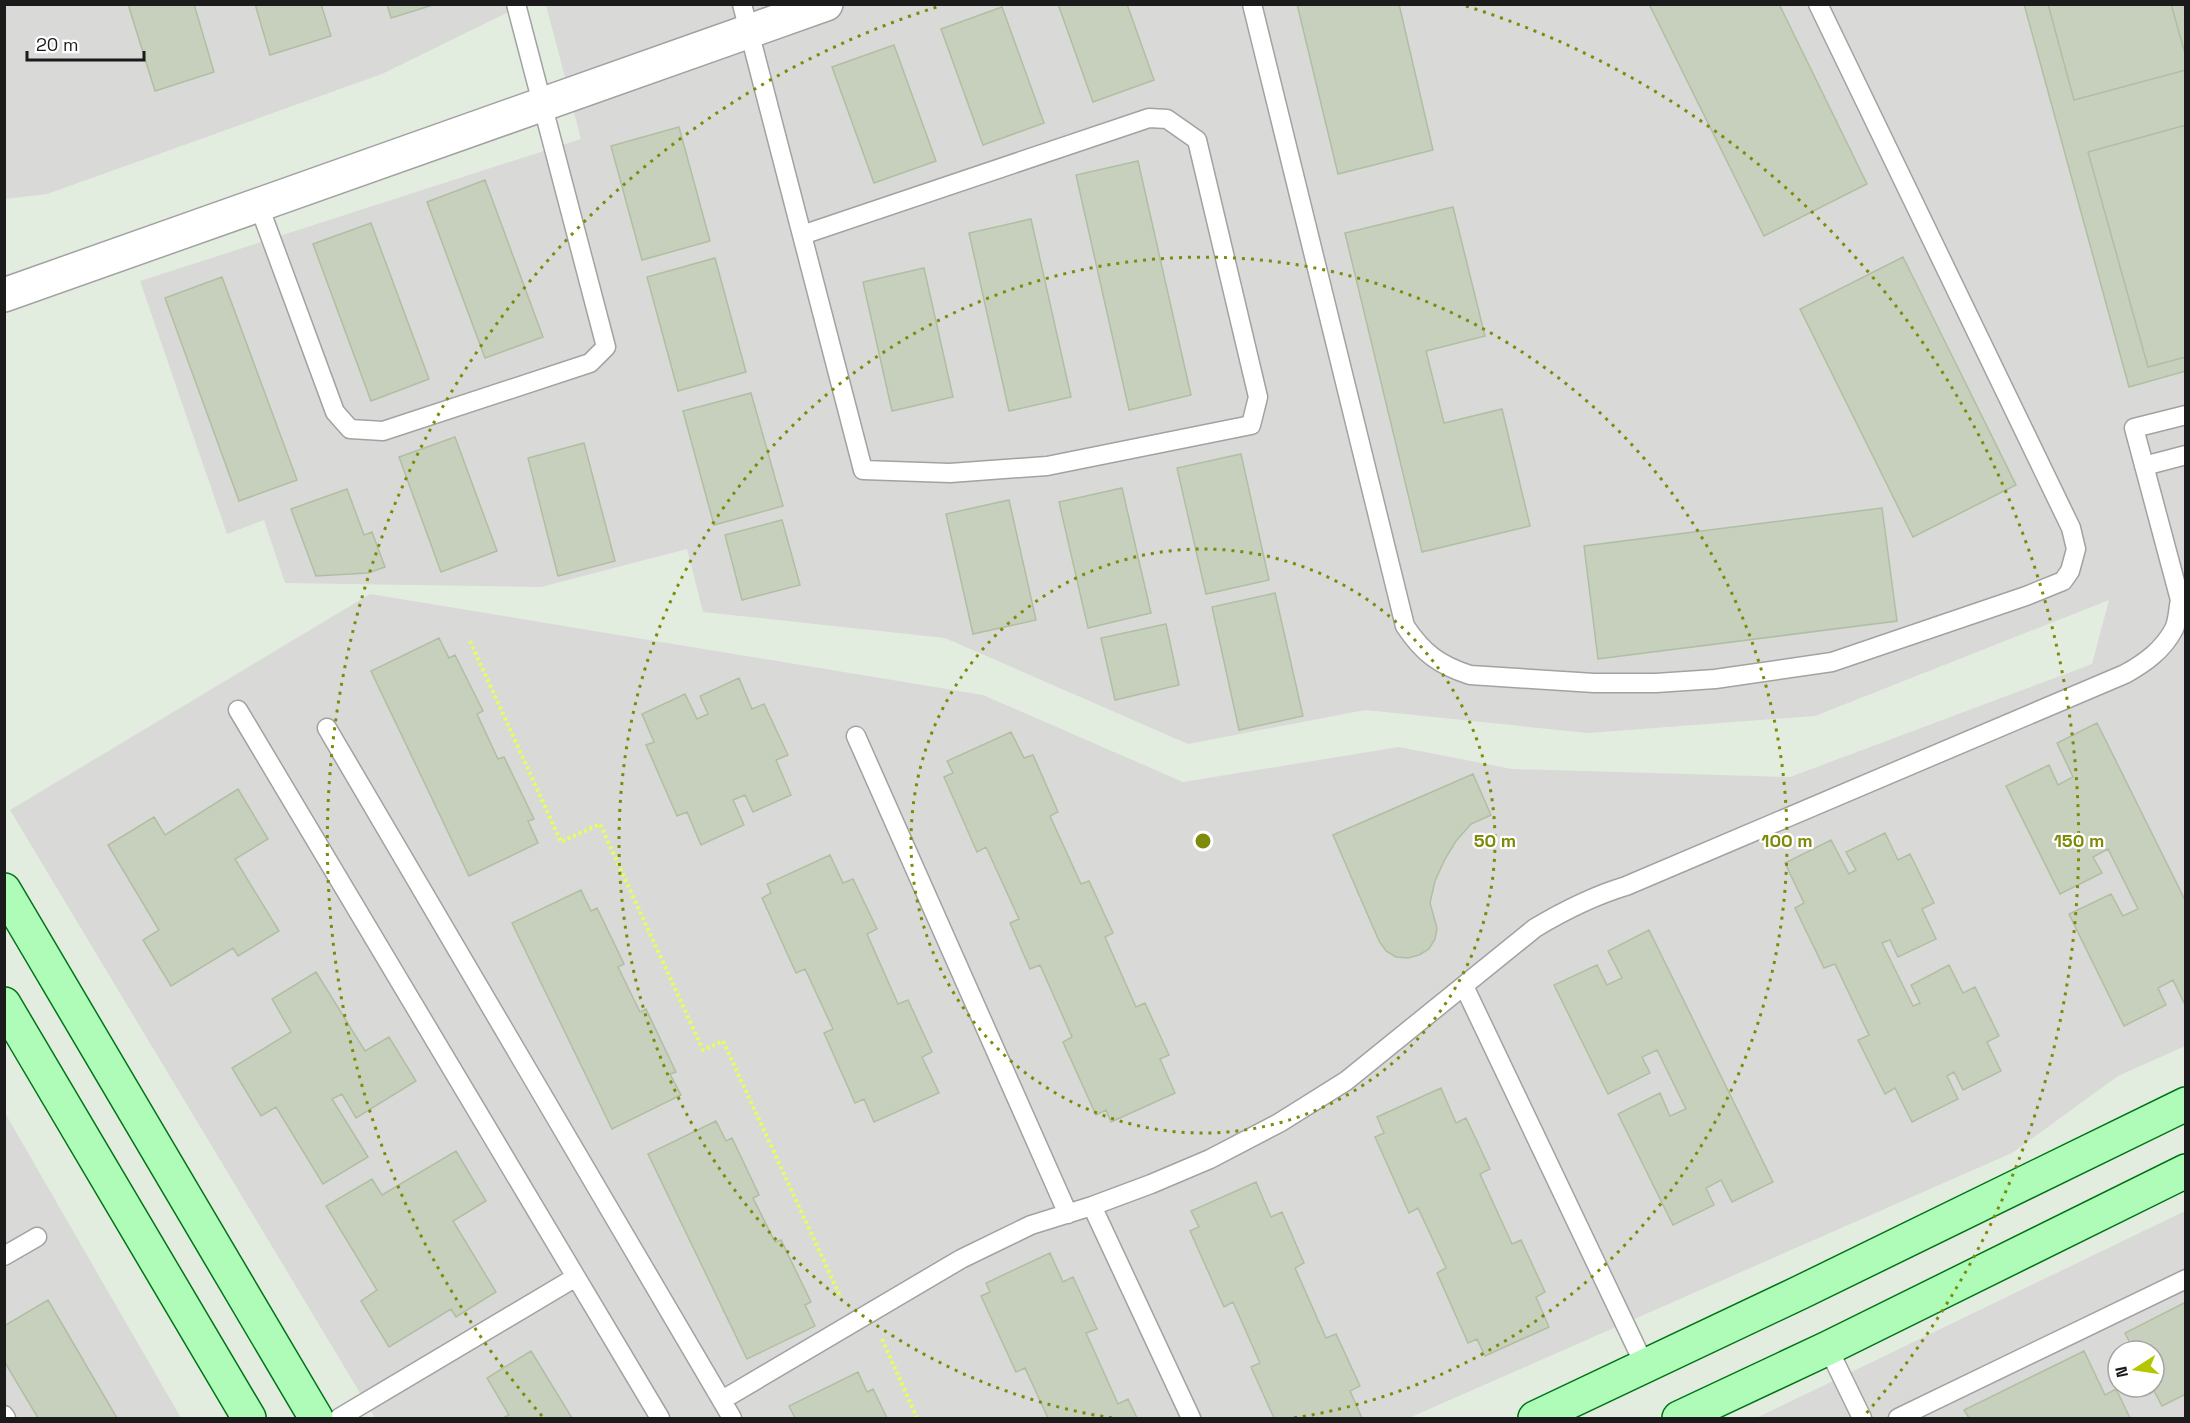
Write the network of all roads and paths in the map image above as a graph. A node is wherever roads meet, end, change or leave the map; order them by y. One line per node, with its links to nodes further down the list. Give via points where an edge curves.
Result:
1 (516, 4): 6 (lane)
2 (826, 4): 5 (street)
3 (1252, 4): 4 (lane, via 1405,626 1434,659 1470,675 1594,683 1715,679 1832,662 2026,596 2063,581 2070,571 2076,549 2071,528)
4 (1818, 4)
5 (746, 18): 6 (street); 8 (lane)
6 (542, 105): 7 (street); 7 (lane, via 606,347 591,363 382,431 350,429 335,412)
7 (259, 206): 9 (street)
8 (802, 235): 8 (lane, via 863,470 950,472 1047,466 1251,425 1258,397 1197,140 1167,118 1149,118)
9 (4, 295)
10 (2186, 415): 12 (lane, via 2134,428)
11 (2186, 455): 12 (lane)
12 (2144, 466): 18 (lane, via 2180,600 2175,627 2143,664 1566,909 1535,928)
13 (470, 641): 29 (path, via 561,842 600,824 703,1050 723,1041)
14 (238, 710): 26 (lane)
15 (327, 728): 32 (lane)
16 (855, 736): 23 (lane)
17 (4, 890): 34 (street)
18 (1464, 986): 22 (lane, via 1346,1081 1279,1123 1210,1159); 31 (lane)
19 (4, 1004): 33 (street)
20 (2186, 1104): 31 (street)
21 (2186, 1171): 30 (street)
22 (1092, 1206): 23 (lane); 39 (lane)
23 (1068, 1214): 28 (lane, via 1031,1225 962,1259)
24 (37, 1237): 25 (lane)
25 (4, 1256)
26 (576, 1277): 35 (lane); 36 (lane)
27 (2186, 1279): 43 (lane)
28 (871, 1313): 29 (lane); 38 (path)
29 (852, 1324): 32 (lane)
30 (1828, 1348): 41 (street); 42 (lane)
31 (1646, 1366): 40 (street)
32 (722, 1400): 37 (lane)
33 (249, 1419)
34 (316, 1419)
35 (339, 1419)
36 (660, 1419)
37 (732, 1419)
38 (917, 1419)
39 (1191, 1419)
40 (1535, 1419)
41 (1679, 1419)
42 (1862, 1419)
43 (1898, 1419)

